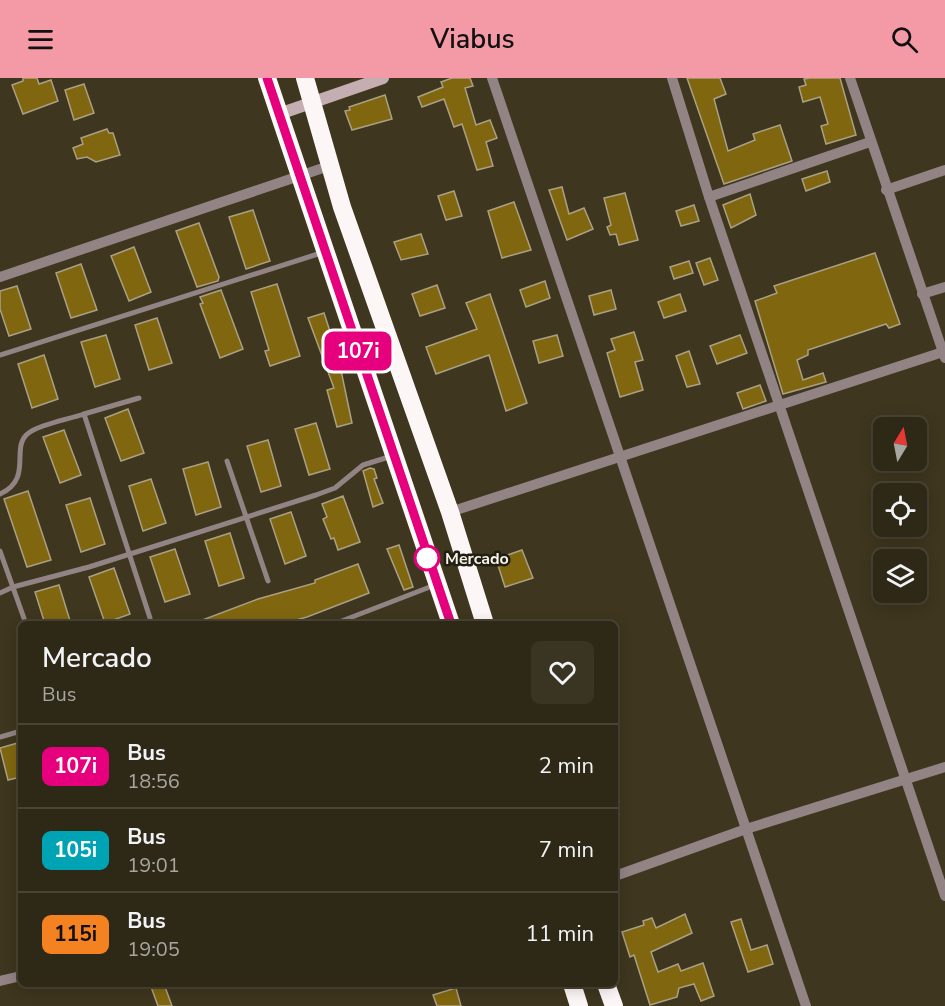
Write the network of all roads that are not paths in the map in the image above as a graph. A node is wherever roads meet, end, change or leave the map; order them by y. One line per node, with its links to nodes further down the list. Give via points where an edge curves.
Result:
1 (267, 78): 8 (highway)
2 (305, 78): 7 (highway)
3 (383, 78): 7 (street)
4 (492, 78): 25 (street)
5 (672, 78): 14 (street)
6 (854, 79): 9 (street)
7 (313, 103): 8 (street); 10 (highway)
8 (279, 114): 12 (highway)
9 (870, 142): 13 (street); 14 (street)
10 (329, 166): 12 (street); 28 (highway)
11 (945, 170): 13 (street)
12 (300, 174): 15 (highway); 16 (street)
13 (886, 190): 18 (street)
14 (709, 197): 22 (street)
15 (326, 252): 19 (lane); 24 (highway)
16 (0, 276)
17 (945, 287): 18 (street)
18 (922, 294): 20 (street)
19 (0, 355)
20 (944, 355): 22 (street)
21 (139, 398): 23 (lane)
22 (780, 405): 25 (street); 44 (street)
23 (84, 414): 27 (lane, via 30,432 22,443 19,477 14,487); 31 (lane)
24 (392, 456): 29 (lane, via 363,465 335,488); 33 (highway)
25 (620, 457): 28 (street); 45 (street)
26 (227, 461): 29 (lane)
27 (0, 494)
28 (450, 512): 40 (highway)
29 (247, 515): 31 (lane); 32 (lane)
30 (0, 551): 34 (lane)
31 (129, 554): 34 (lane); 36 (lane)
32 (268, 581)
33 (437, 584): 38 (lane); 39 (highway)
34 (13, 587): 35 (lane); 37 (lane)
35 (0, 593)
36 (150, 618)
37 (25, 621)
38 (342, 621)
39 (450, 621)
40 (484, 621)
41 (18, 732): 42 (lane)
42 (0, 737)
43 (945, 767): 44 (street)
44 (905, 781): 45 (street); 47 (street)
45 (746, 829): 46 (street); 54 (street)
46 (618, 875)
47 (945, 896)
48 (18, 977): 49 (street)
49 (0, 981)
50 (573, 987): 52 (highway)
51 (607, 987): 53 (highway)
52 (579, 1006)
53 (614, 1006)
54 (806, 1006)

